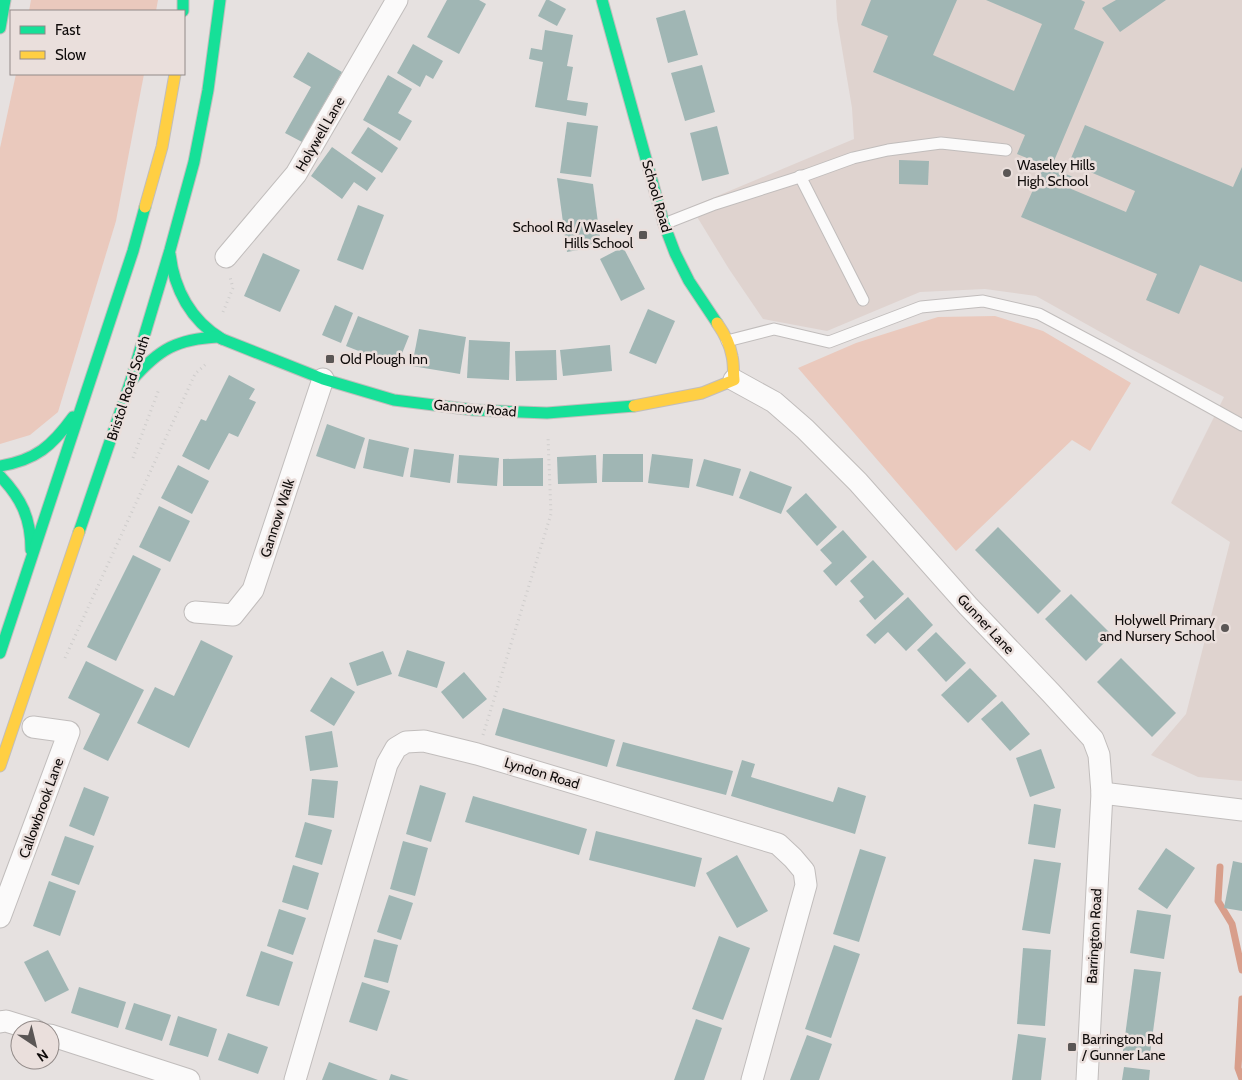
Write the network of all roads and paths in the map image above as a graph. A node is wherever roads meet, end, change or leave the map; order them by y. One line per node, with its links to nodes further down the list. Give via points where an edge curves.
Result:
1 (5, 0): 5 (main road)
2 (220, 0): 10 (main road, Bristol Road South, via 194,162)
3 (397, 0): 11 (street, Holywell Lane, via 296,174)
4 (602, 0): 9 (main road, School Road)
5 (0, 28)
6 (174, 75): 21 (main road, via 159,156 133,251)
7 (1006, 150): 8 (lane, via 941,143 853,158)
8 (800, 176): 9 (lane); 12 (lane)
9 (664, 224): 15 (main road, School Road, via 689,281)
10 (170, 250): 14 (main road, via 173,277 179,293 195,316); 18 (main road, Bristol Road South)
11 (226, 257): 13 (path, via 233,288)
12 (863, 300)
13 (221, 317)
14 (220, 338): 17 (main road, Gannow Road); 18 (main road, via 185,340 170,346 143,366)
15 (727, 341): 19 (main road, School Road, via 732,352); 23 (lane, via 774,328 829,342 921,307 983,300 1039,314)
16 (208, 362): 30 (path, via 195,374)
17 (323, 379): 22 (main road, Gannow Road, via 394,400 474,410); 28 (street, Gannow Walk, via 254,590 233,616)
18 (131, 380): 33 (main road, Bristol Road South)
19 (734, 380): 22 (main road, Gannow Road, via 702,393 635,406); 34 (street, Gunner Lane, via 774,402 805,429 858,482 1093,739 1099,755)
20 (160, 384): 24 (path)
21 (85, 396): 25 (main road, via 51,445 23,461); 27 (main road)
22 (547, 414): 32 (path, via 552,514)
23 (1242, 426)
24 (133, 458)
25 (0, 466)
26 (0, 476): 27 (main road, via 15,493 29,522)
27 (30, 561): 29 (main road)
28 (195, 612)
29 (0, 653)
30 (62, 664)
31 (34, 727): 36 (street, Callowbrook Lane, via 69,732)
32 (477, 754): 39 (street, Lyndon Road, via 424,741 406,742 396,748 387,764); 40 (street, Lyndon Road, via 778,844 804,871 804,894)
33 (0, 766)
34 (1102, 793): 35 (street); 41 (street, Barrington Road)
35 (1242, 810)
36 (0, 917)
37 (60, 1038): 38 (street)
38 (189, 1080)
39 (295, 1080)
40 (752, 1080)
41 (1087, 1080)

